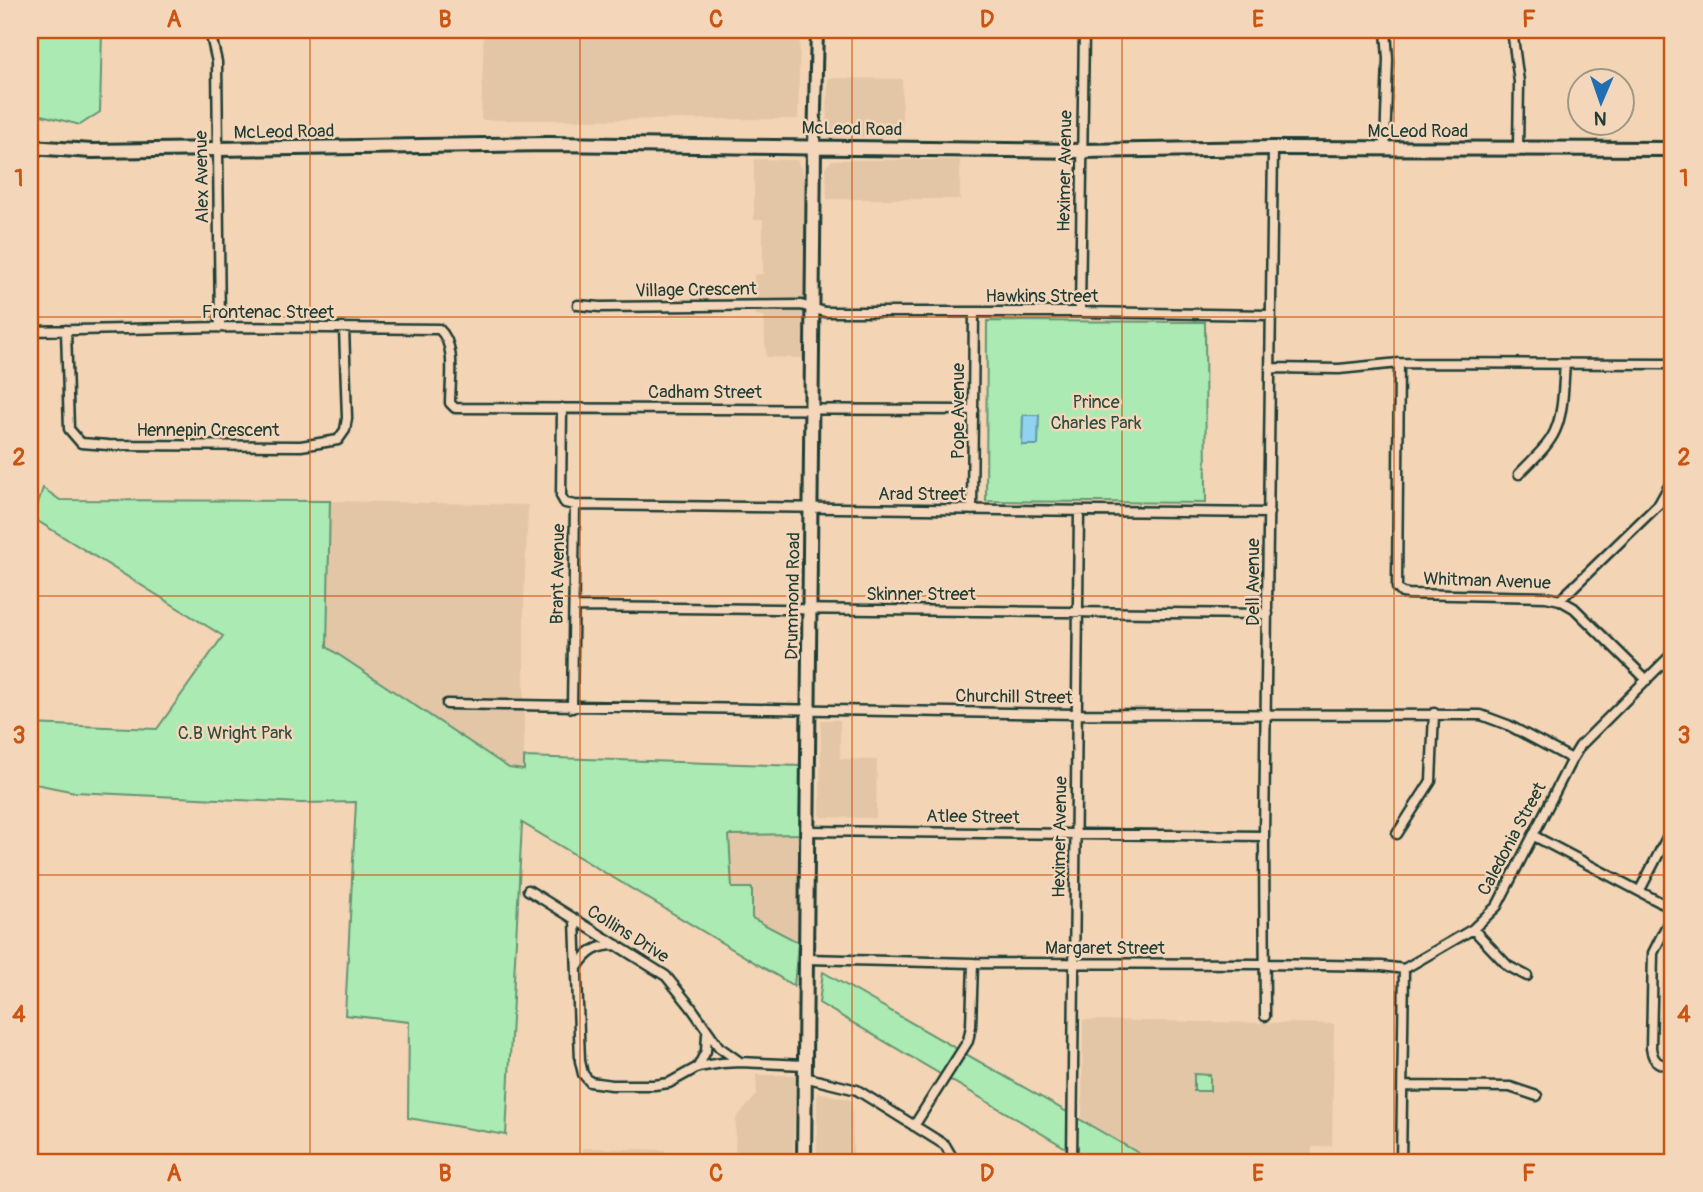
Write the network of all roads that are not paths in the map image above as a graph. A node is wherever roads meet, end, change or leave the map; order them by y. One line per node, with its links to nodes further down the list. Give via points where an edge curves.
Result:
1 (206, 30): 12 (street, Alex Avenue, via 217,62)
2 (817, 30): 6 (street, Drummond Road)
3 (1084, 30): 13 (street, Heximer Avenue)
4 (1386, 30): 9 (street)
5 (1512, 30): 10 (street, via 1519,82)
6 (814, 146): 12 (main road, McLeod Road, via 548,144); 13 (main road, McLeod Road); 15 (main road, Drummond Road)
7 (30, 147): 12 (main road, McLeod Road)
8 (1273, 148): 9 (main road, McLeod Road); 13 (main road, McLeod Road); 18 (street, Dell Avenue)
9 (1385, 148): 10 (main road, McLeod Road)
10 (1518, 149): 11 (main road, McLeod Road)
11 (1673, 149)
12 (217, 150): 19 (street, Alex Avenue)
13 (1081, 150): 17 (street, Heximer Avenue)
14 (578, 305): 15 (street, Village Crescent, via 801,305)
15 (814, 309): 16 (street, Hawkins Street); 29 (main road, Drummond Road)
16 (974, 312): 17 (street, Hawkins Street); 30 (street, Pope Avenue)
17 (1080, 312): 18 (street, Hawkins Street)
18 (1270, 315): 26 (street, Dell Avenue)
19 (220, 327): 20 (street, Frontenac Street); 21 (street, Frontenac Street)
20 (344, 328): 21 (street, Hennepin Crescent, via 345,430 333,442 301,446 81,443 69,429); 27 (street, Frontenac Street, via 439,329 450,344)
21 (66, 330): 22 (street, Frontenac Street)
22 (30, 331)
23 (1399, 363): 24 (street); 26 (street, via 1339,369); 38 (street, Whitman Avenue, via 1397,588 1408,594)
24 (1565, 364): 25 (street); 31 (street, via 1556,429)
25 (1673, 364)
26 (1271, 368): 37 (street, Dell Avenue)
27 (450, 392): 28 (street, Cadham Street, via 455,408)
28 (562, 408): 29 (street, Cadham Street); 33 (street, Brant Avenue, via 561,496 565,503)
29 (813, 408): 30 (street, Cadham Street); 34 (main road, Drummond Road)
30 (974, 410): 35 (street, Pope Avenue)
31 (1519, 474)
32 (1673, 479): 38 (street, via 1659,504)
33 (575, 505): 34 (street, Arad Street); 39 (street, Brant Avenue)
34 (812, 510): 35 (street, Arad Street); 40 (main road, Drummond Road)
35 (972, 510): 36 (street, Arad Street)
36 (1079, 511): 37 (street, Arad Street); 41 (street, Heximer Avenue)
37 (1269, 513): 42 (street, Dell Avenue)
38 (1560, 600): 44 (street, Whitman Avenue, via 1574,608)
39 (573, 607): 40 (street, Skinner Street); 46 (street, Brant Avenue)
40 (810, 609): 41 (street, Skinner Street); 47 (main road, Drummond Road)
41 (1079, 611): 42 (street, Skinner Street); 49 (street, Heximer Avenue)
42 (1268, 614): 50 (street, Dell Avenue)
43 (1673, 653): 44 (street, Caledonia Street)
44 (1647, 680): 51 (street, Caledonia Street)
45 (447, 704): 46 (street, Churchill Street)
46 (572, 708): 47 (street, Churchill Street)
47 (809, 711): 49 (street, Churchill Street); 53 (main road, Drummond Road)
48 (1434, 713): 50 (street, Churchill Street); 51 (street, Churchill Street, via 1480,715); 55 (street, via 1431,780)
49 (1077, 714): 50 (street, Churchill Street); 54 (street, Heximer Avenue)
50 (1266, 715): 56 (street, Dell Avenue)
51 (1572, 759): 57 (street, Caledonia Street)
52 (1673, 826): 59 (street)
53 (808, 831): 54 (street, Atlee Street); 64 (main road, Drummond Road)
54 (1076, 834): 56 (street, Atlee Street); 66 (street, Heximer Avenue)
55 (1397, 834)
56 (1264, 836): 67 (street, Dell Avenue)
57 (1534, 836): 59 (street); 62 (street, Caledonia Street, via 1497,906)
58 (528, 890): 61 (street, Collins Drive)
59 (1640, 890): 60 (street)
60 (1673, 911): 74 (street, via 1653,953 1651,1048 1659,1064)
61 (575, 919): 63 (street, Collins Drive); 68 (street)
62 (1473, 929): 69 (street, Caledonia Street); 70 (street, via 1508,966)
63 (618, 945): 68 (street, via 592,950); 72 (street, Collins Drive, via 666,976)
64 (806, 960): 65 (street, Margaret Street); 76 (main road, Drummond Road)
65 (973, 963): 66 (street, Margaret Street); 80 (street, via 968,1041)
66 (1074, 963): 67 (street, Margaret Street); 84 (street, Heximer Avenue)
67 (1264, 964): 69 (street, Margaret Street); 71 (street, Dell Avenue)
68 (577, 968): 75 (street, via 580,1061 590,1082 669,1083)
69 (1404, 969): 77 (street)
70 (1527, 976)
71 (1265, 1016)
72 (706, 1031): 73 (street, Collins Drive); 75 (street, via 708,1042)
73 (740, 1062): 75 (street); 76 (street)
74 (1673, 1066)
75 (698, 1067)
76 (805, 1071): 80 (street, via 857,1090); 82 (main road, Drummond Road)
77 (1403, 1086): 78 (street, via 1510,1087); 85 (street)
78 (1537, 1096)
79 (30, 1104): 81 (street)
80 (914, 1126): 83 (street, via 946,1145)
81 (33, 1162)
82 (804, 1162)
83 (955, 1162)
84 (1072, 1162)
85 (1401, 1162)

